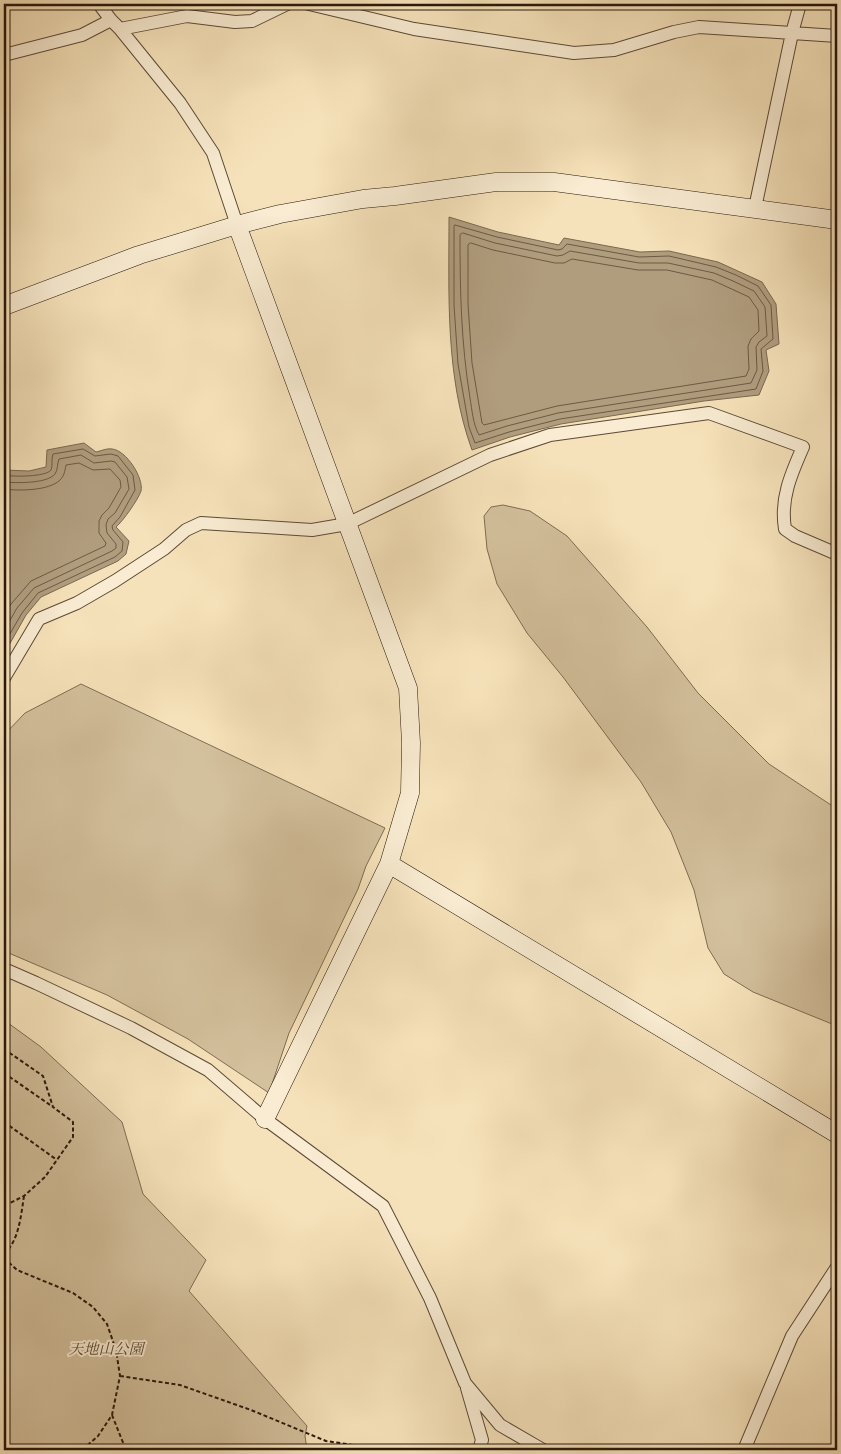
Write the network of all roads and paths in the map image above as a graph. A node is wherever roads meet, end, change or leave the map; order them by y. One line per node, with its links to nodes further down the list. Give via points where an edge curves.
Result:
1 (99, 4): 5 (street)
2 (287, 4): 5 (street, via 252,21 187,16)
3 (309, 4): 6 (street, via 414,29 574,52 614,50 699,27)
4 (800, 4): 6 (street)
5 (115, 24): 8 (street); 11 (street, via 180,103 213,153)
6 (792, 33): 7 (street); 9 (street)
7 (837, 36)
8 (4, 55)
9 (755, 208): 10 (street); 11 (street, via 554,182 496,182 337,203)
10 (837, 220)
11 (237, 225): 12 (street, via 139,255); 13 (street)
12 (4, 306)
13 (347, 524): 14 (street, via 490,455 550,435 709,413 803,447 787,486 783,516 785,529); 15 (street, via 312,530 201,523 186,530 164,549 115,581 77,603 39,619); 16 (street, via 408,688 410,793)
14 (837, 554)
15 (4, 678)
16 (389, 864): 21 (street); 23 (street)
17 (4, 969): 21 (street, via 132,1028 208,1070)
18 (4, 1050): 20 (path, via 43,1076)
19 (4, 1073): 20 (path)
20 (52, 1106): 24 (path, via 73,1122 73,1137)
21 (266, 1119): 31 (street, via 383,1206 430,1298)
22 (4, 1122): 24 (path)
23 (837, 1134)
24 (57, 1160): 25 (path, via 45,1177)
25 (24, 1196): 26 (path); 27 (path, via 20,1222 10,1249)
26 (4, 1205)
27 (4, 1254)
28 (4, 1258): 30 (path, via 17,1270 73,1294 93,1307 107,1324)
29 (837, 1267): 38 (street, via 792,1336)
30 (120, 1376): 32 (path); 35 (path, via 180,1385 326,1441)
31 (466, 1383): 36 (street, via 482,1440); 37 (street, via 500,1425)
32 (112, 1415): 33 (path, via 98,1436); 34 (path)
33 (82, 1450)
34 (126, 1450)
35 (387, 1450)
36 (480, 1450)
37 (543, 1450)
38 (744, 1450)

